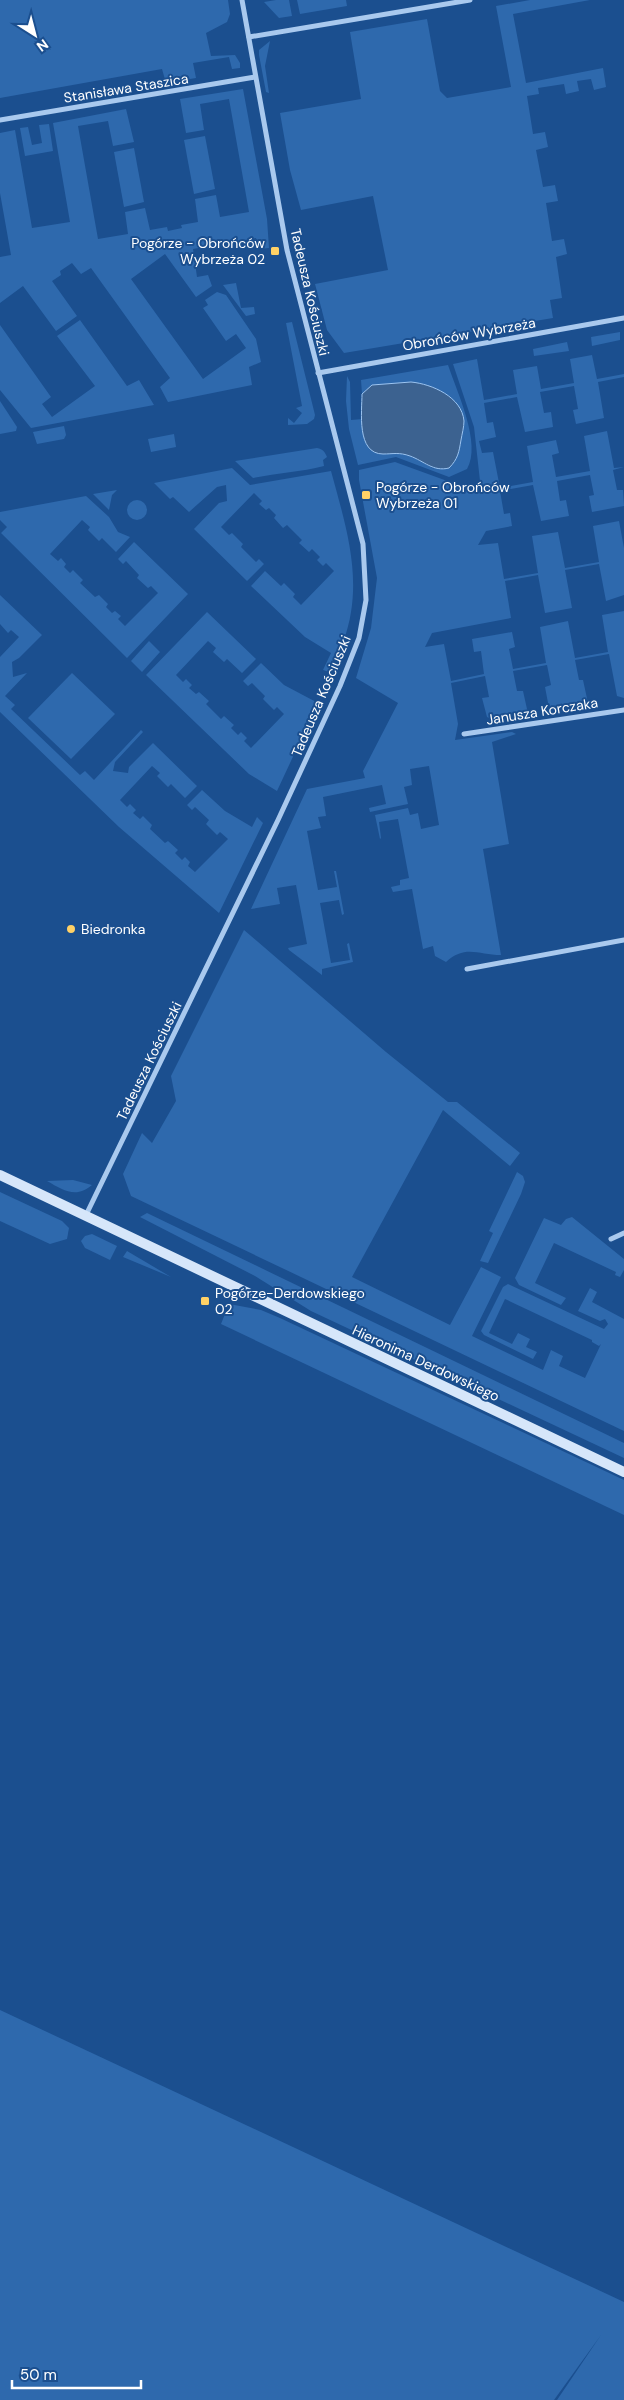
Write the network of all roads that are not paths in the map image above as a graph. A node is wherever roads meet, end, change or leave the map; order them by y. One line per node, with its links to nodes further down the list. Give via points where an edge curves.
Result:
1 (242, 0): 3 (street, Tadeusza Kościuszki)
2 (470, 0): 3 (street)
3 (249, 37): 4 (street, Tadeusza Kościuszki)
4 (256, 77): 5 (street, Stanisława Staszica); 7 (street, Tadeusza Kościuszki, via 287,250)
5 (0, 120)
6 (624, 318): 7 (street, Obrońców Wybrzeża)
7 (318, 373): 13 (street, Tadeusza Kościuszki, via 363,544 366,592 359,638 348,669 278,820)
8 (624, 710): 9 (street, Janusza Korczaka)
9 (464, 734)
10 (624, 940): 11 (street)
11 (467, 969)
12 (0, 1175): 13 (main road, Hieronima Derdowskiego)
13 (86, 1214): 16 (main road, Hieronima Derdowskiego, via 295,1317)
14 (624, 1233): 15 (street)
15 (611, 1240)
16 (624, 1472)

